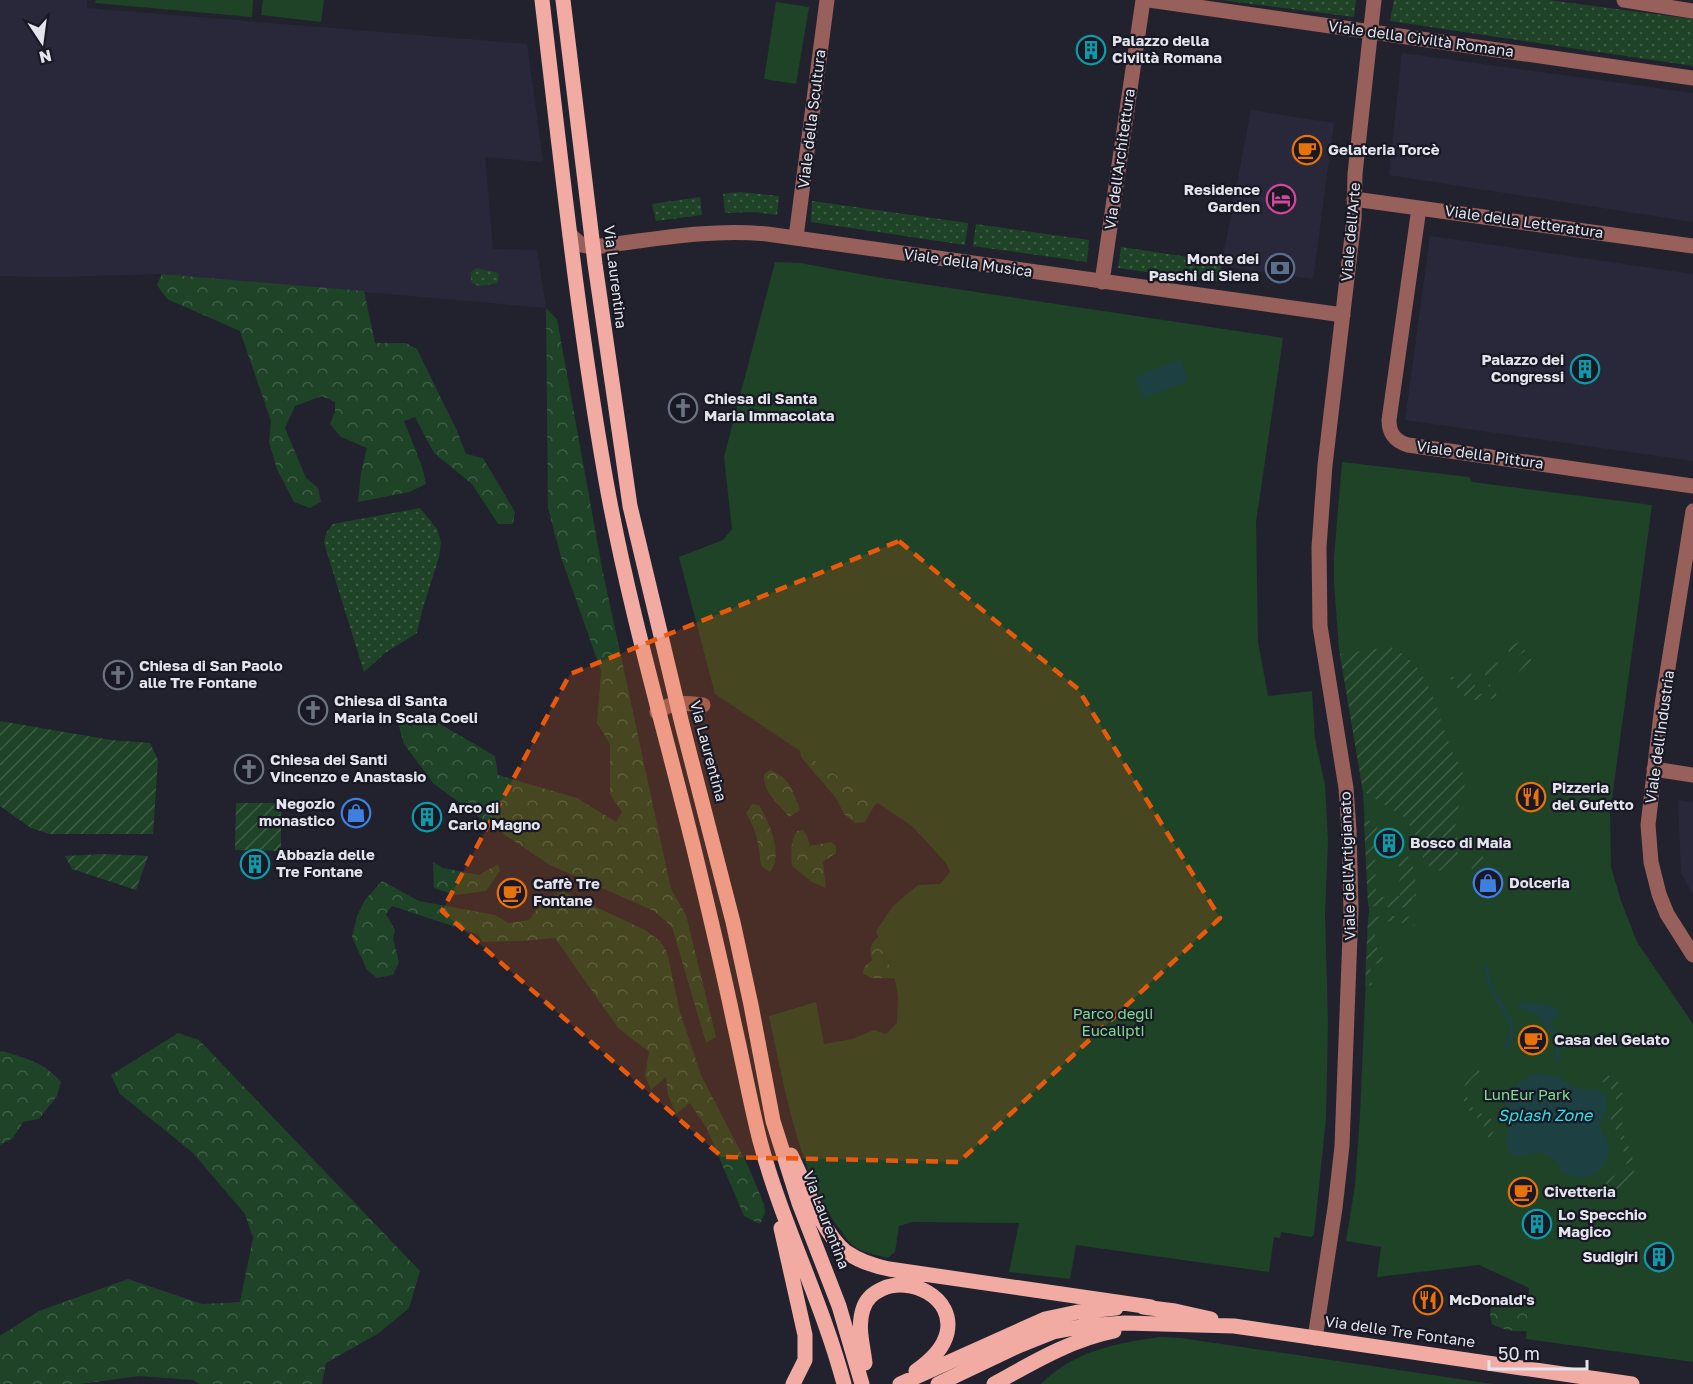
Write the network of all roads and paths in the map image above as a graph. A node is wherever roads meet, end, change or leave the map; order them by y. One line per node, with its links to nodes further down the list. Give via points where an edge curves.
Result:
1 (542, 0): 12 (main road)
2 (563, 0): 11 (main road, Via Laurentina)
3 (827, 0): 16 (street, Viale della Scultura)
4 (1143, 0): 19 (street, Via dell'Architettura)
5 (1149, 0): 9 (street, Viale della Civiltà Romana)
6 (1374, 0): 9 (street, Viale dell'Arte)
7 (1624, 0): 8 (street)
8 (1693, 11)
9 (1371, 30): 10 (street, Viale della Civiltà Romana); 13 (street, Viale dell'Arte)
10 (1693, 78)
11 (577, 115): 12 (street); 18 (main road, Via Laurentina)
12 (556, 117): 15 (main road)
13 (1354, 199): 14 (street, Viale della Letteratura); 20 (street, Viale dell'Arte)
14 (1419, 208): 17 (street, Viale della Letteratura); 22 (street, Viale della Pittura, via 1389,420 1394,438 1408,445)
15 (570, 235): 18 (street, via 582,246); 26 (main road, via 606,483)
16 (796, 237): 18 (street, Viale della Musica, via 742,231); 19 (street, Viale della Musica)
17 (1693, 246)
18 (593, 247): 24 (main road, Via Laurentina, via 628,495)
19 (1102, 282): 20 (street, Viale della Musica)
20 (1343, 315): 21 (street, Viale dell'Arte)
21 (1324, 465): 35 (street, Viale dell'Artigianato, via 1318,605 1346,788 1351,909 1342,1146)
22 (1693, 486)
23 (1693, 513): 27 (street, Viale dell'Industria)
24 (677, 703): 25 (street); 26 (street); 30 (main road, Via Laurentina, via 733,922)
25 (703, 705)
26 (657, 712): 31 (main road, via 674,768)
27 (1654, 769): 28 (street); 29 (street, Viale dell'Industria, via 1648,825 1653,876 1667,914)
28 (1693, 775)
29 (1693, 955)
30 (773, 1121): 32 (main road, via 824,1223 841,1247 857,1258 882,1267); 38 (main road, Via Laurentina, via 799,1203 839,1306)
31 (767, 1164): 36 (main road, via 805,1335 805,1360); 37 (main road)
32 (1151, 1307): 34 (main road, Via delle Tre Fontane); 40 (main road, Via delle Tre Fontane, via 1091,1310 1045,1319)
33 (1157, 1324): 34 (main road, Via delle Tre Fontane); 41 (main road, Via delle Tre Fontane, via 1099,1324 1053,1332); 42 (main road, via 1085,1338)
34 (1234, 1326): 35 (main road, Via delle Tre Fontane)
35 (1315, 1338): 43 (main road, Via delle Tre Fontane)
36 (793, 1384)
37 (844, 1384)
38 (862, 1384)
39 (868, 1384): 40 (main road, via 860,1327 864,1306 868,1298 882,1289 904,1284 920,1287 934,1297 946,1316 948,1330 935,1355)
40 (899, 1384)
41 (938, 1384)
42 (994, 1384)
43 (1632, 1384)

